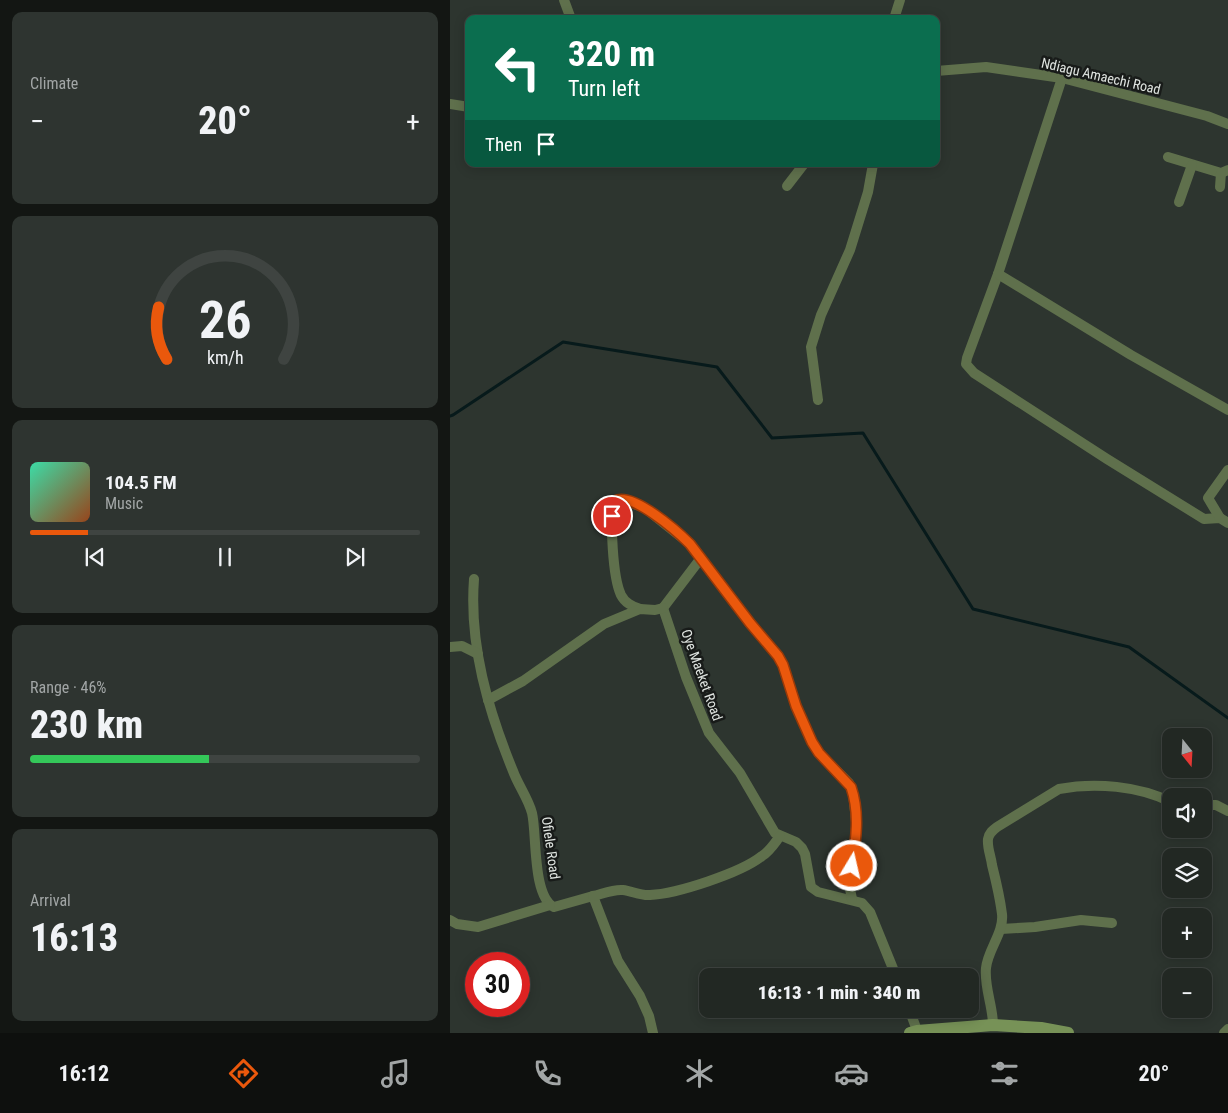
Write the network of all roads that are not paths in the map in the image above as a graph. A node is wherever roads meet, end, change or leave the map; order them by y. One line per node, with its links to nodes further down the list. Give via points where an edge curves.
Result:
1 (564, 0): 3 (street)
2 (900, 0): 4 (street)
3 (570, 15)
4 (895, 15)
5 (940, 72): 6 (street, Ndiagu Amaechi Road, via 986,67)
6 (1062, 78): 9 (street, Ndiagu Amaechi Road); 18 (street)
7 (450, 104): 8 (street)
8 (465, 106)
9 (1228, 124)
10 (1168, 157): 11 (street)
11 (1192, 165): 14 (street); 17 (street)
12 (802, 167): 15 (street)
13 (873, 167): 19 (street, via 850,250 820,315 811,347)
14 (1225, 171): 16 (street)
15 (787, 186)
16 (1220, 187)
17 (1179, 202)
18 (998, 274): 20 (street); 22 (street, via 967,358 966,364 974,373 1204,519)
19 (818, 400)
20 (1228, 410)
21 (1228, 470): 22 (street, via 1208,498)
22 (1224, 521)
23 (701, 558): 25 (street, via 680,534 645,508 618,499 611,529 618,587 626,602); 26 (street); 35 (street, via 778,656 812,742 851,787 857,830 849,884)
24 (474, 579): 28 (street, Ofiele Road, via 472,600)
25 (640, 608): 26 (street); 29 (street, via 604,624 523,681)
26 (663, 608): 33 (street, Oye Maeket Road, via 705,726)
27 (450, 646): 28 (street, via 462,646)
28 (478, 654): 29 (street, Ofiele Road)
29 (488, 700): 36 (street, Ofiele Road, via 496,728 533,816 536,864)
30 (1162, 797): 39 (street, via 1115,785 1069,787 1059,789 997,827 990,833 988,843 1002,916)
31 (1212, 805): 32 (street)
32 (1228, 811)
33 (780, 836): 34 (street, via 761,858 692,886 647,896 623,890); 35 (street, Oye Maeket Road, via 802,848 814,890)
34 (593, 896): 36 (street); 45 (street, via 618,961 640,996)
35 (852, 899): 40 (street, Oye Maeket Road, via 862,903 870,912)
36 (550, 906): 37 (street, via 478,927)
37 (450, 920)
38 (1112, 923): 39 (street, via 1081,920)
39 (1001, 929): 42 (street, via 986,968)
40 (893, 968)
41 (911, 1018): 44 (street)
42 (994, 1025): 44 (main road); 46 (main road)
43 (1228, 1029): 47 (street)
44 (915, 1032)
45 (653, 1033)
46 (1068, 1033)
47 (1224, 1033)

